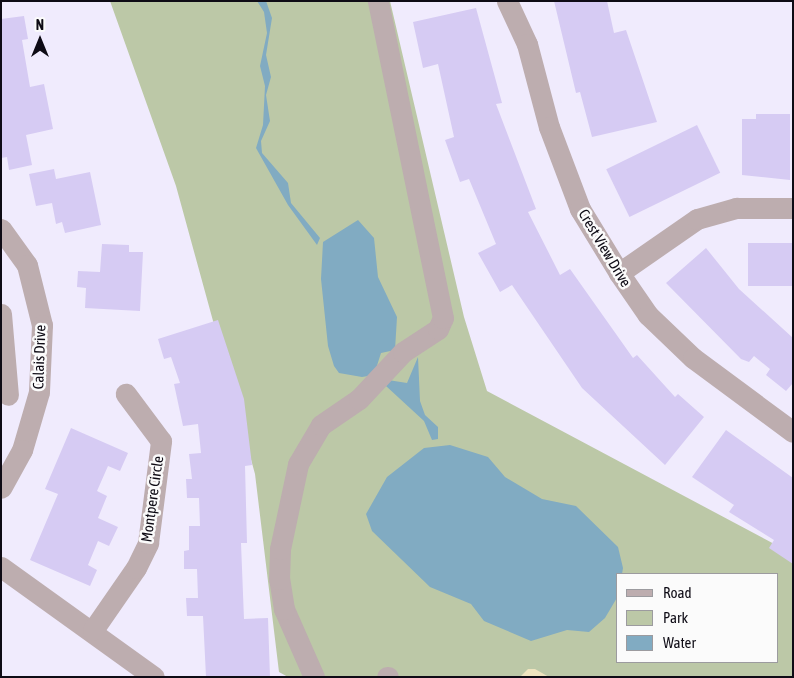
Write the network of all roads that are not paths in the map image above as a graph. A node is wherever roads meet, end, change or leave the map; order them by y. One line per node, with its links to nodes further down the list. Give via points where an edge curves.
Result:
1 (378, 1): 14 (street, via 443,318 438,329 403,352 359,399 321,425 298,464 280,549 280,579 284,609)
2 (507, 1): 5 (street, Crest View Drive, via 527,44 549,127 580,209)
3 (793, 208): 5 (street, via 736,208 697,219)
4 (1, 229): 10 (street, Calais Drive, via 27,265 42,326 39,392 22,450)
5 (619, 273): 9 (street, Crest View Drive, via 648,315 693,358)
6 (1, 314): 8 (street)
7 (126, 394): 12 (street, Montpere Circle, via 160,441 148,543 136,568)
8 (8, 395)
9 (793, 432)
10 (1, 488)
11 (1, 567): 12 (street)
12 (93, 630): 13 (street)
13 (146, 674)
14 (314, 677)

